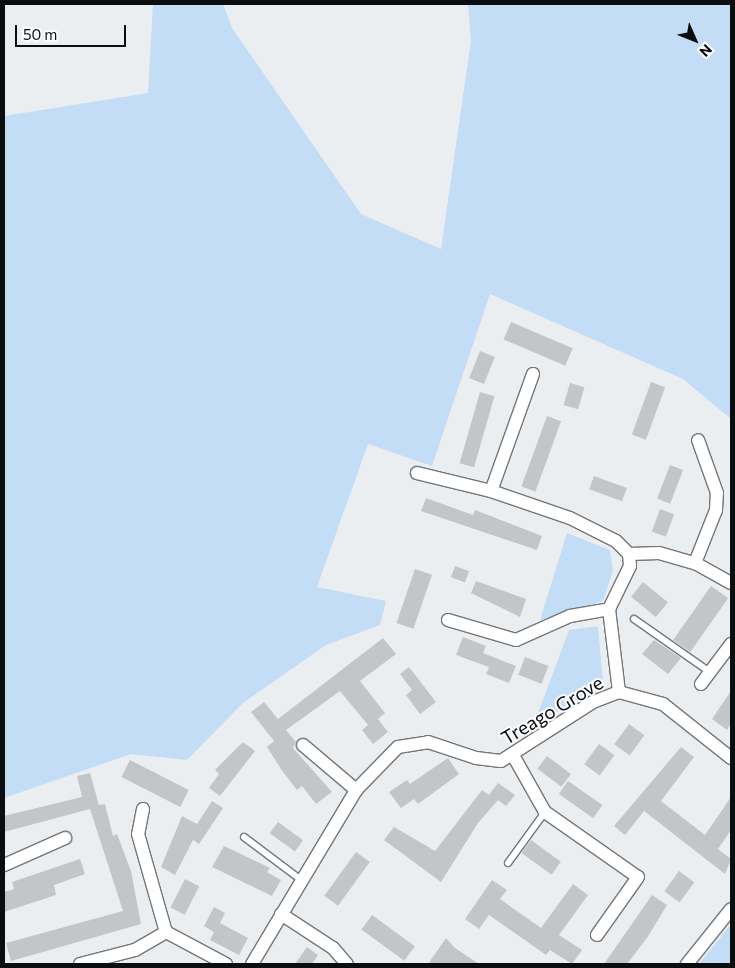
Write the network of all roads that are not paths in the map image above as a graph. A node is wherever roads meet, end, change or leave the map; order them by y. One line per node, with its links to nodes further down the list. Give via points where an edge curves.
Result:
1 (533, 374): 4 (street)
2 (698, 440): 6 (street, via 717,493 716,510)
3 (417, 473): 4 (street)
4 (491, 491): 5 (street, via 570,518 616,541)
5 (629, 554): 6 (street, via 659,553); 8 (street, via 630,566)
6 (695, 563): 7 (street)
7 (731, 583)
8 (609, 609): 10 (street, via 570,616 516,640); 14 (street)
9 (634, 619): 12 (lane)
10 (448, 620)
11 (731, 644): 12 (street)
12 (710, 672): 13 (street)
13 (701, 684)
14 (619, 692): 16 (street, Treago Grove, via 593,702); 17 (street, Treago Grove, via 663,704)
15 (303, 745): 18 (street)
16 (514, 757): 18 (street, Treago Grove, via 490,762 428,742 412,743 388,754); 20 (street)
17 (731, 758)
18 (356, 790): 25 (street, Treago Grove)
19 (143, 809): 28 (street, via 138,834)
20 (545, 812): 23 (lane); 29 (street, via 638,878)
21 (244, 837): 25 (lane)
22 (65, 838): 24 (street)
23 (508, 863)
24 (4, 865)
25 (301, 880): 27 (street, Treago Grove)
26 (731, 910): 34 (street)
27 (281, 914): 32 (street, Treago Grove); 33 (street, via 333,948)
28 (166, 932): 30 (street, via 135,950); 31 (street)
29 (598, 935)
30 (80, 964)
31 (226, 964)
32 (252, 964)
33 (347, 964)
34 (687, 964)

